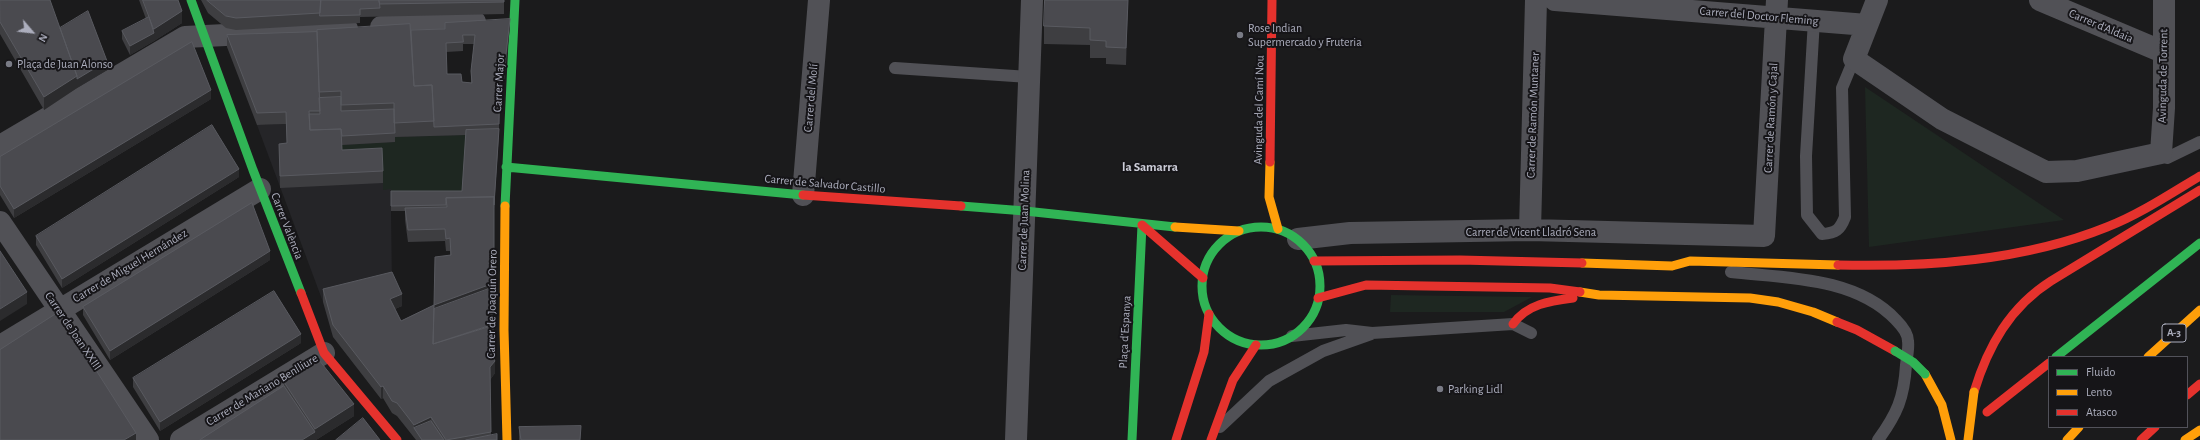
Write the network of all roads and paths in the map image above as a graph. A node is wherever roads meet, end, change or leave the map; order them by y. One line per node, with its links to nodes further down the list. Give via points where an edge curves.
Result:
1 (192, 0): 14 (main road, Carrer València)
2 (819, 0): 26 (street, Carrer del Molí)
3 (1032, 0): 18 (street, Carrer de Juan Molina)
4 (1272, 0): 27 (main road, Avinguda del Camí Nou)
5 (1536, 0): 35 (street, Carrer de Ramón Muntaner)
6 (1555, 0): 10 (street, Carrer del Doctor Fleming)
7 (1877, 0): 13 (street)
8 (2040, 0): 15 (street, Carrer d'Aldaia)
9 (2164, 0): 15 (street, Avinguda de Torrent)
10 (1777, 9): 12 (street, Carrer del Doctor Fleming); 37 (street, Carrer de Ramón y Cajal)
11 (514, 10): 14 (street); 22 (main road, Carrer Major)
12 (1814, 20): 13 (street, Carrer del Doctor Fleming); 16 (lane, via 1806,156 1807,215 1822,234 1833,233 1840,228 1845,218 1842,88)
13 (1867, 25): 16 (street)
14 (203, 36): 20 (street, via 185,37); 24 (main road, Carrer València)
15 (2163, 52): 21 (street, Avinguda de Torrent, via 2164,108)
16 (1854, 59): 21 (street, via 1942,119 2046,172 2077,171)
17 (895, 68): 18 (lane)
18 (1029, 77): 29 (street, Carrer de Juan Molina)
19 (2200, 142): 21 (lane, via 2167,158)
20 (0, 146)
21 (2161, 153)
22 (506, 167): 26 (main road, Carrer de Salvador Castillo); 68 (main road, Carrer de Joaquín Orero, via 503,353)
23 (2200, 176): 41 (main road, via 2142,211 2093,232 2042,248 1992,257 1896,264 1690,261)
24 (260, 189): 45 (street, Carrer de Miguel Hernández); 54 (main road, Carrer València)
25 (2200, 190): 74 (main road, bridge, via 2045,285 2021,304 1990,349 1981,370 1974,392)
26 (803, 195): 29 (main road, Carrer de Salvador Castillo)
27 (1269, 197): 28 (main road); 34 (main road)
28 (1263, 207)
29 (1024, 211): 32 (main road, Carrer de Salvador Castillo); 69 (street, Carrer de Juan Molina)
30 (1256, 218): 33 (main road)
31 (0, 222): 45 (street, Carrer de Joan XXIII)
32 (1142, 225): 36 (main road, Carrer de Salvador Castillo); 42 (main road); 70 (main road, Plaça d'Espanya)
33 (1250, 228): 34 (main road); 36 (main road)
34 (1278, 229): 38 (main road)
35 (1530, 230): 37 (street, Carrer de Vicent Lladró Sena); 38 (street, Carrer de Vicent Lladró Sena, via 1350,233)
36 (1239, 231): 42 (main road, via 1214,249)
37 (1764, 236)
38 (1298, 239): 40 (main road)
39 (2200, 243): 55 (main road)
40 (1314, 261): 41 (main road, via 1460,260); 44 (main road, via 1319,279)
41 (1672, 266): 72 (lane, via 1809,281 1843,288 1887,310 1900,324 1908,340 1904,386 1894,417)
42 (1203, 278): 47 (main road, via 1203,296)
43 (1600, 295): 44 (main road, via 1550,288 1366,285); 48 (main road, via 1550,300 1517,317); 73 (main road, bridge, via 1750,298 1778,302 1813,312 1857,330 1913,362 1925,374 1936,390 1947,419)
44 (1318, 298): 51 (main road, via 1313,313 1304,326)
45 (58, 309): 53 (street, Carrer de Miguel Hernández); 65 (street, Carrer de Joan XXIII)
46 (2200, 310): 56 (main road, A-3)
47 (1209, 314): 52 (main road, via 1221,329 1231,336); 71 (main road, via 1204,352)
48 (1513, 324): 49 (lane); 50 (lane)
49 (1372, 333): 51 (lane, via 1346,330); 64 (lane, via 1323,351 1269,381)
50 (1531, 333)
51 (1292, 336): 52 (main road, via 1274,343)
52 (1256, 345): 64 (main road, via 1233,380)
53 (0, 346)
54 (324, 353): 66 (street, Carrer de Mariano Benlliure); 67 (main road, Carrer València)
55 (2057, 356)
56 (2149, 356)
57 (2048, 364): 60 (main road)
58 (2200, 384): 59 (main road)
59 (2188, 394)
60 (1987, 412)
61 (2078, 428): 75 (main road)
62 (2154, 428): 76 (main road)
63 (2200, 430): 77 (main road)
64 (1211, 437)
65 (148, 440)
66 (181, 440)
67 (397, 440)
68 (507, 440)
69 (1016, 440)
70 (1132, 440)
71 (1176, 440)
72 (1878, 440)
73 (1951, 440)
74 (1968, 440)
75 (2067, 440)
76 (2141, 440)
77 (2185, 440)

